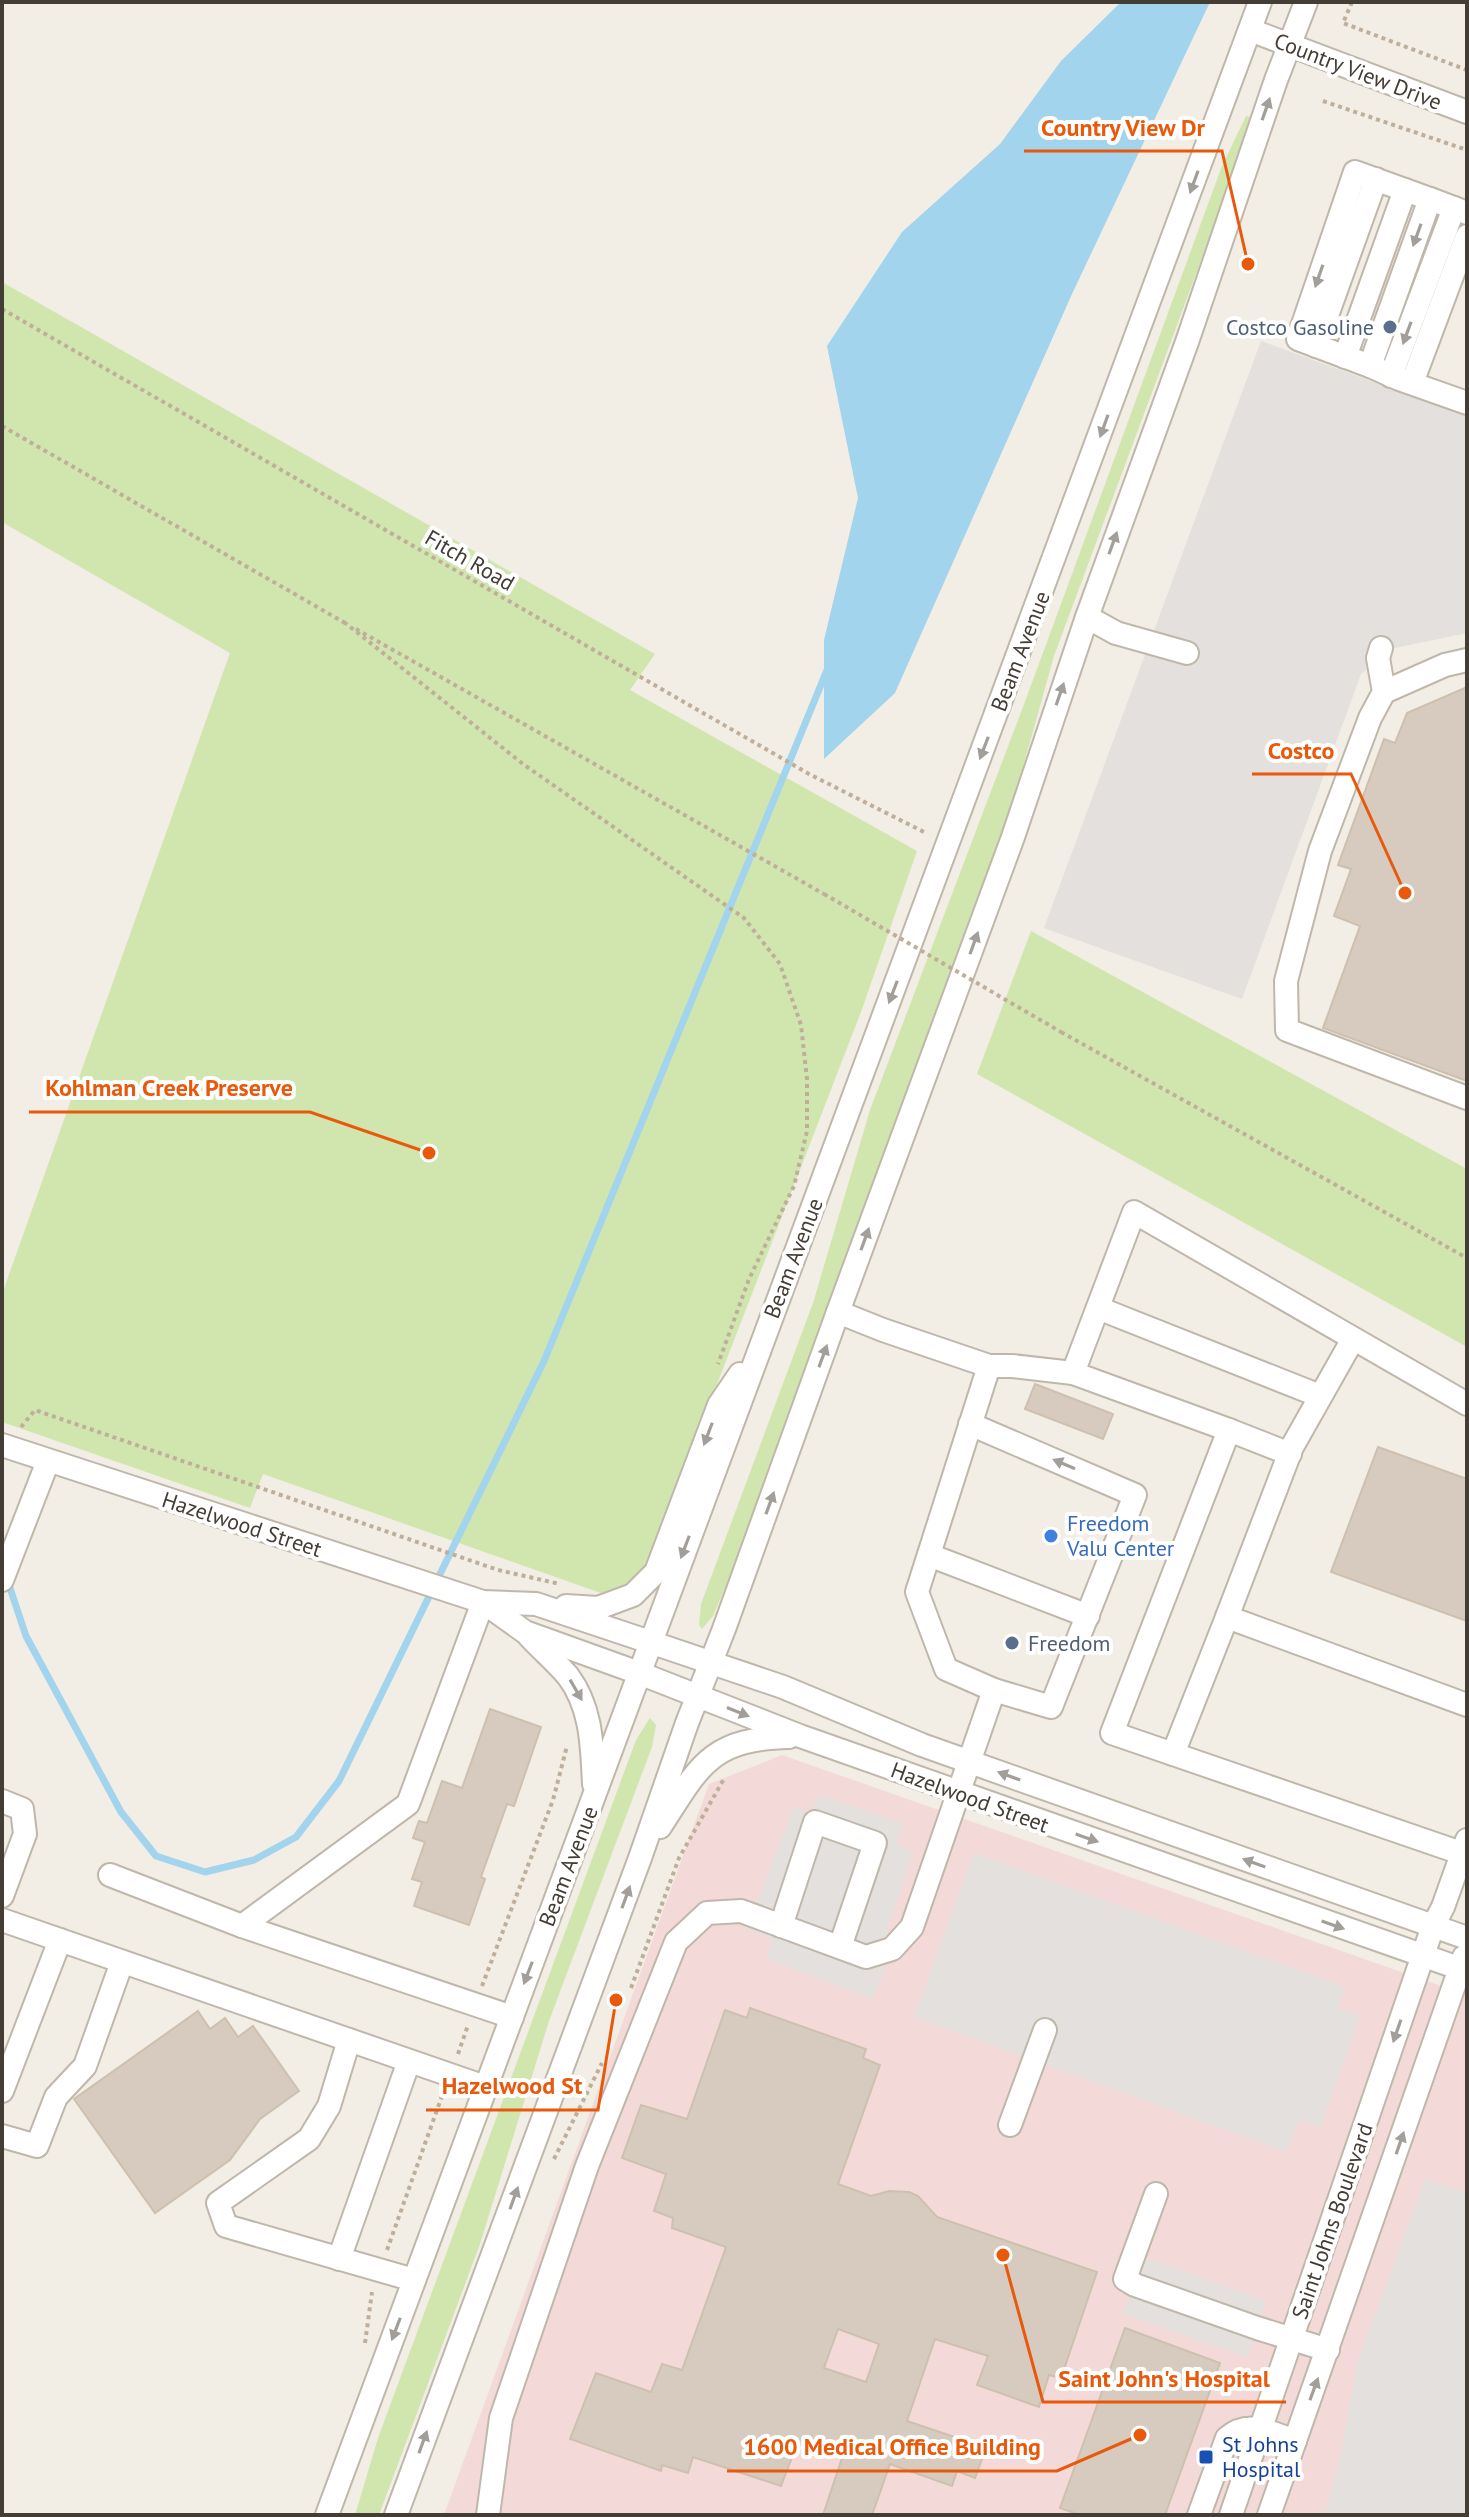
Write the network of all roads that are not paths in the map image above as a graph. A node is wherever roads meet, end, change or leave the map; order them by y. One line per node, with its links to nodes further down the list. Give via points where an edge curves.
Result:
1 (1260, 2): 3 (street, Beam Avenue)
2 (1306, 2): 4 (street)
3 (1250, 30): 4 (street, Country View Drive); 23 (street, Beam Avenue, one-way to 23)
4 (1289, 45): 5 (street, Country View Drive); 14 (street, one-way to 4)
5 (1467, 112)
6 (1405, 190): 7 (street); 10 (street); 10 (street, one-way to 10, via 1376,179 1307,342)
7 (1430, 199): 8 (street); 11 (street, one-way to 11)
8 (1460, 210): 12 (street, one-way to 12)
9 (1467, 236): 12 (street)
10 (1345, 357): 11 (street)
11 (1370, 366): 12 (street)
12 (1402, 380): 13 (street)
13 (1467, 403)
14 (1087, 617): 16 (street, via 1116,633); 21 (street, one-way to 14, via 1013,837)
15 (1381, 648): 18 (street)
16 (1187, 653)
17 (1467, 660): 18 (street)
18 (1384, 692): 19 (street, via 1320,851 1286,981 1287,1030)
19 (1467, 1098)
20 (1098, 1308): 22 (street, via 1134,1212); 25 (street); 26 (street)
21 (838, 1312): 24 (street); 41 (street, one-way to 21)
22 (1353, 1339): 26 (street); 27 (street)
23 (761, 1343): 36 (street, one-way to 36, via 719,1405 656,1572 633,1595 598,1608); 40 (street, Beam Avenue, one-way to 40)
24 (989, 1366): 25 (street); 28 (street)
25 (1073, 1373): 29 (street)
26 (1320, 1396): 31 (street)
27 (1467, 1404)
28 (970, 1424): 33 (street); 37 (street, one-way to 28, via 1135,1495)
29 (1229, 1430): 31 (street); 47 (street, via 1112,1733)
30 (7, 1447): 32 (street, Hazelwood Street)
31 (1290, 1454): 38 (street)
32 (48, 1461): 34 (street); 35 (street, Hazelwood Street)
33 (929, 1555): 37 (street); 43 (street, via 917,1592 946,1669)
34 (2, 1580)
35 (483, 1602): 36 (street, Hazelwood Street); 39 (street, Hazelwood Street); 57 (street, via 408,1804)
36 (536, 1604): 40 (street, Hazelwood Street)
37 (1088, 1616): 43 (street, via 1051,1707)
38 (1227, 1617): 45 (street); 47 (street)
39 (525, 1632): 42 (street, Hazelwood Street); 50 (street, one-way to 50, via 565,1673 583,1702)
40 (650, 1642): 41 (street, Hazelwood Street); 42 (street, Beam Avenue)
41 (710, 1663): 44 (street); 48 (street, Hazelwood Street)
42 (639, 1673): 44 (street, Hazelwood Street); 50 (street, Beam Avenue)
43 (994, 1690): 48 (street)
44 (698, 1696): 46 (street, Hazelwood Street, one-way to 46); 53 (street)
45 (1467, 1705)
46 (800, 1736): 49 (street, Hazelwood Street); 53 (street, via 748,1739 722,1749 686,1788)
47 (1173, 1754): 52 (street)
48 (970, 1762): 49 (street); 59 (street, Hazelwood Street, one-way to 48)
49 (959, 1793): 62 (street, via 912,1927 892,1949 866,1957); 63 (street, Hazelwood Street, one-way to 63)
50 (595, 1795): 66 (street, Beam Avenue, one-way to 66)
51 (2, 1801): 55 (street, via 22,1809 25,1834)
52 (1465, 1849): 59 (street, Saint Johns Boulevard)
53 (640, 1858): 82 (street, one-way to 53)
54 (110, 1875): 57 (street)
55 (2, 1896)
56 (2, 1920): 61 (street)
57 (242, 1926): 66 (street)
58 (781, 1926): 62 (street); 62 (street, via 815,1822 875,1843); 83 (street, via 741,1911 707,1913 676,1942 587,2166 501,2418)
59 (1433, 1926): 60 (street, Hazelwood Street); 63 (street, Saint Johns Boulevard)
60 (1467, 1938)
61 (60, 1940): 64 (street); 71 (street)
62 (840, 1947)
63 (1423, 1957): 65 (street, Hazelwood Street); 77 (street, Saint Johns Boulevard, one-way to 77)
64 (122, 1962): 68 (street); 73 (street, via 85,2066 56,2097 37,2146)
65 (1465, 1963): 78 (street, Saint Johns Boulevard, one-way to 65)
66 (512, 2017): 70 (street, Beam Avenue)
67 (1045, 2030): 72 (street)
68 (349, 2040): 69 (street); 75 (street, via 329,2106 309,2139 218,2203 226,2226)
69 (409, 2061): 70 (street); 75 (street)
70 (485, 2087): 76 (street, Beam Avenue)
71 (2, 2091)
72 (1010, 2125)
73 (2, 2136)
74 (1156, 2194): 77 (street, via 1125,2279)
75 (339, 2259): 76 (street)
76 (414, 2280): 81 (street, Beam Avenue, one-way to 81)
77 (1292, 2338): 78 (street); 79 (street, Saint Johns Boulevard)
78 (1328, 2350): 80 (street, Saint Johns Boulevard, one-way to 78)
79 (1260, 2430): 80 (street); 84 (street, via 1247,2427 1227,2438); 85 (street, Saint Johns Boulevard)
80 (1295, 2441): 86 (street, Saint Johns Boulevard)
81 (327, 2515)
82 (396, 2515)
83 (488, 2515)
84 (1199, 2515)
85 (1231, 2515)
86 (1269, 2515)

